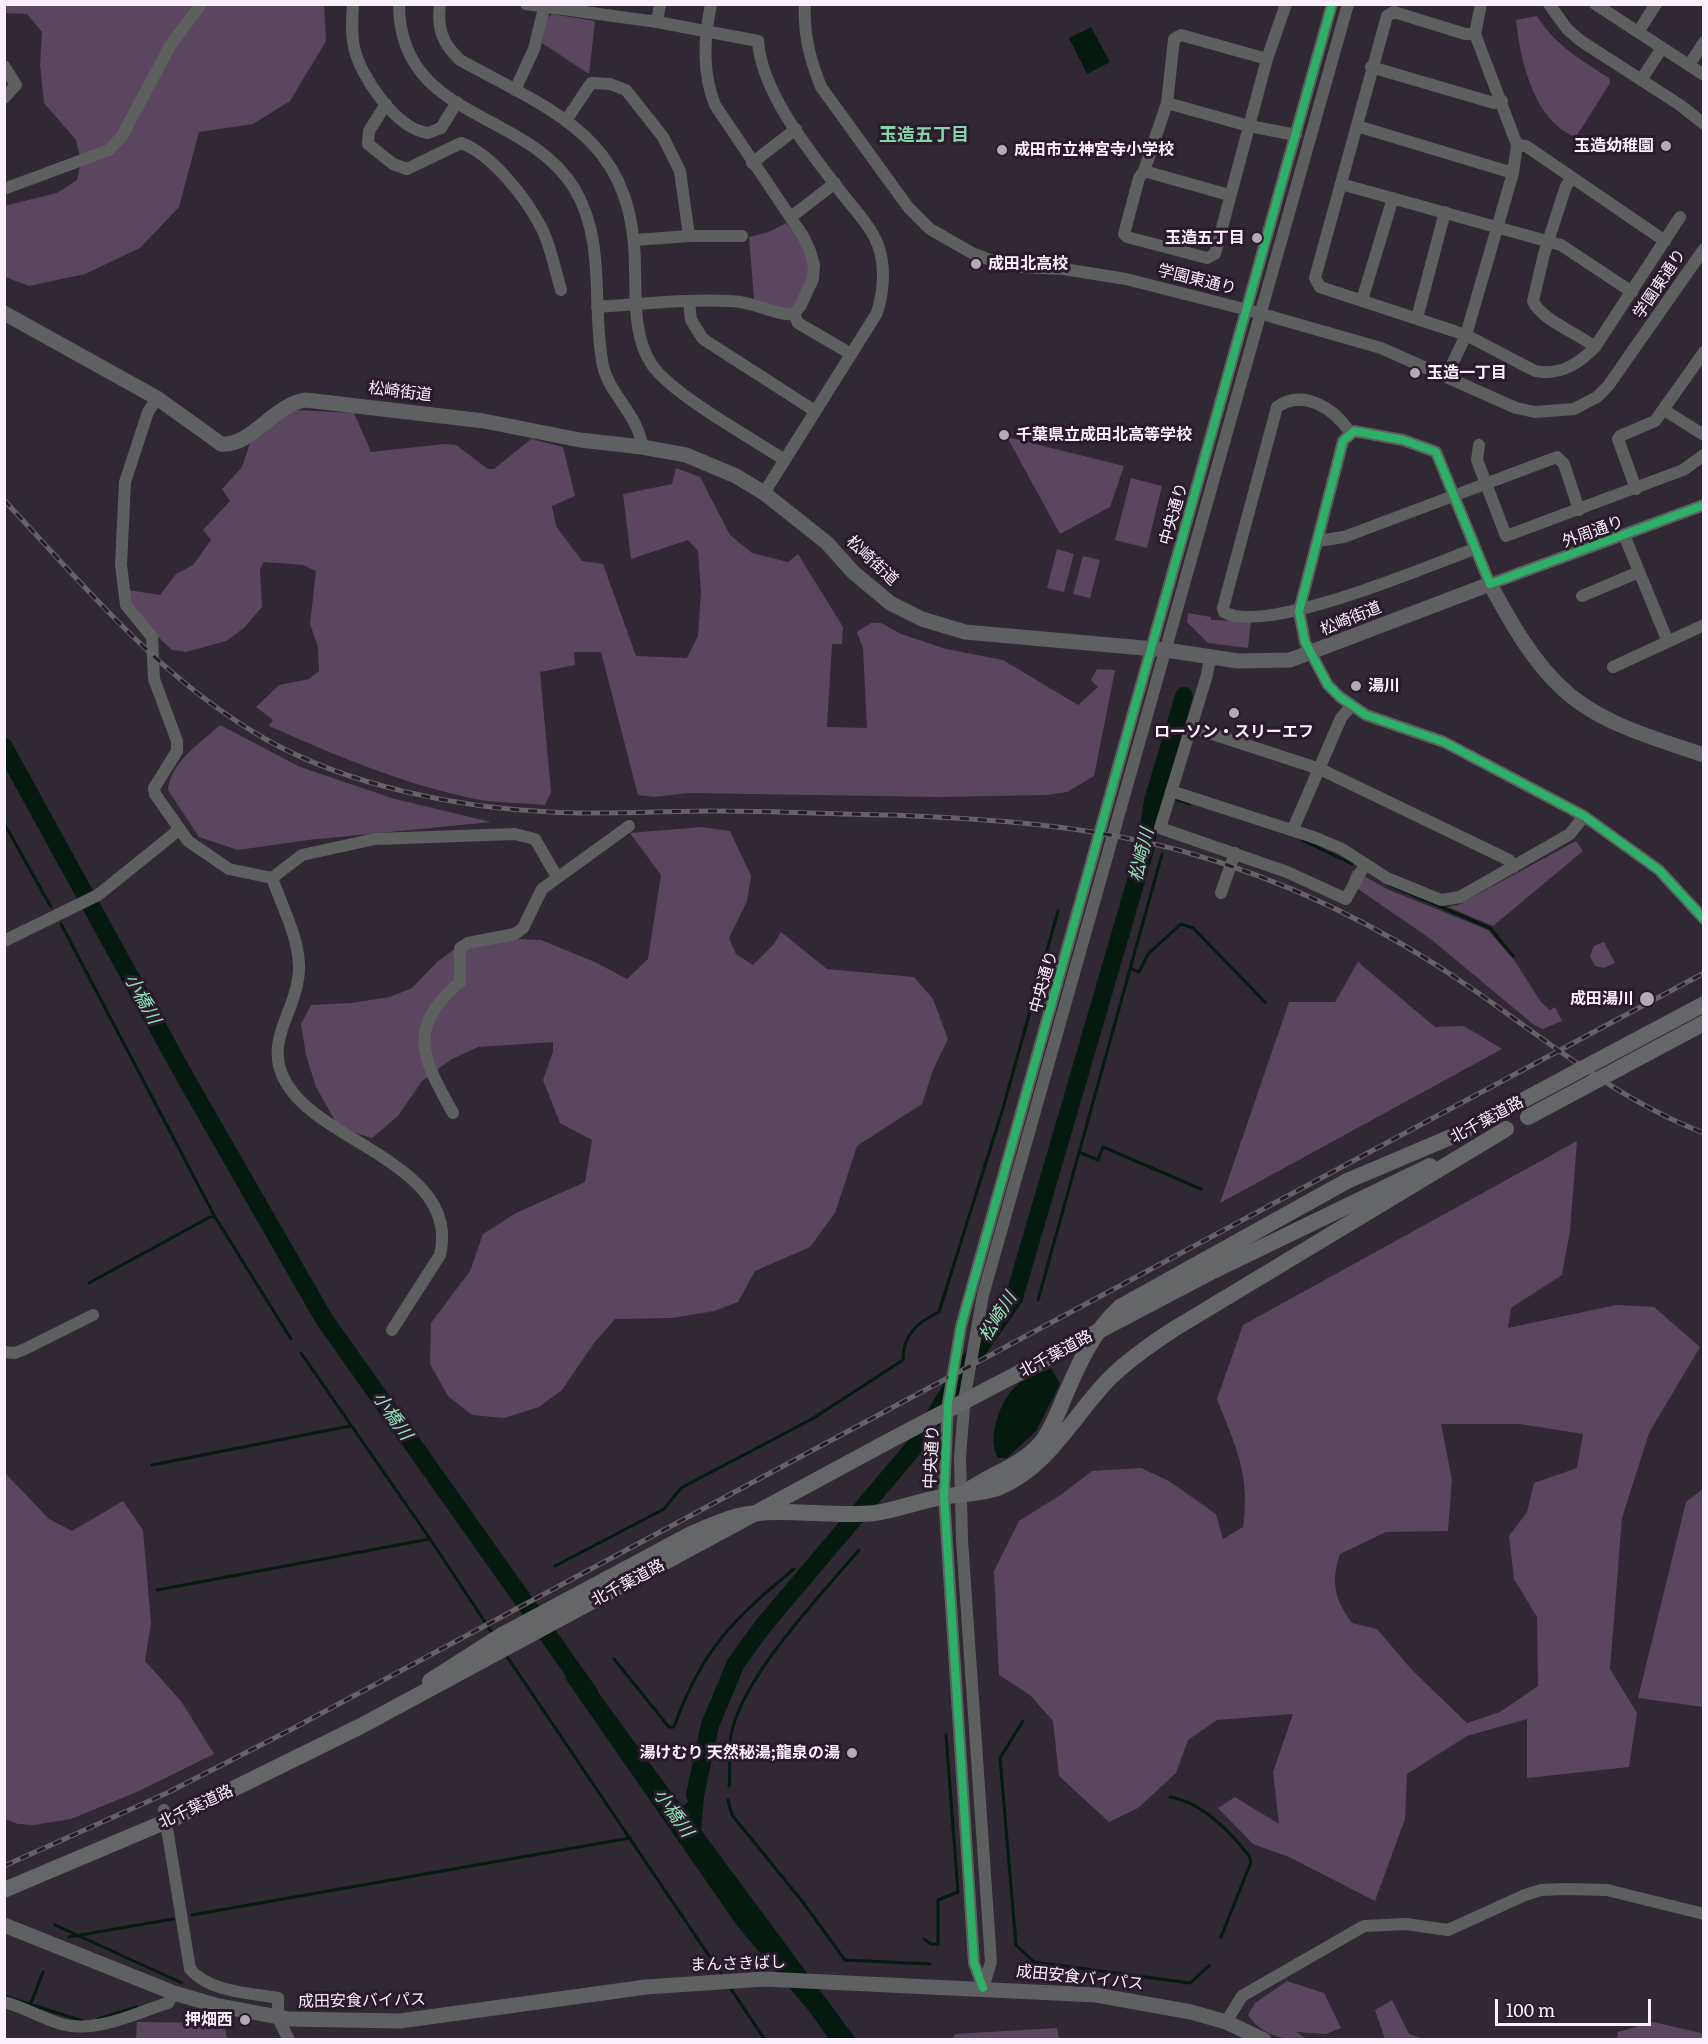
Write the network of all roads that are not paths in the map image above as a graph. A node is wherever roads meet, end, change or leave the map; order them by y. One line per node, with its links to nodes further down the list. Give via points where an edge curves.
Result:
1 (201, 4): 49 (street, via 170,46 122,136 109,150)
2 (353, 4): 35 (street, via 355,49 371,86)
3 (399, 4): 33 (street, via 399,28 406,50 436,90)
4 (440, 4): 30 (street, via 438,25 450,51)
5 (525, 4): 16 (street)
6 (660, 4): 18 (street)
7 (711, 4): 19 (street)
8 (805, 4): 68 (street, 学園東通り, via 806,42 821,87 898,196 942,237 993,261 1126,279)
9 (1286, 4): 24 (street)
10 (1332, 4): 41 (street, 中央通り)
11 (1348, 4): 68 (street, 中央通り)
12 (1481, 4): 21 (street)
13 (1549, 4): 29 (street, via 1581,41)
14 (1595, 4): 20 (street)
15 (1656, 4): 20 (street)
16 (545, 6): 17 (street); 30 (street, via 531,58)
17 (600, 10): 18 (street)
18 (657, 22): 19 (street)
19 (706, 31): 40 (street, via 758,41 768,82); 43 (street, via 706,83 715,105)
20 (1638, 32): 23 (street)
21 (1475, 34): 27 (street, via 1394,12 1387,16); 32 (street)
22 (1704, 42): 25 (street)
23 (1662, 48): 25 (street); 29 (street)
24 (1267, 59): 34 (street, via 1181,34 1174,39); 38 (street)
25 (1689, 65): 28 (street)
26 (4, 66): 31 (street, via 16,85)
27 (1371, 67): 32 (street, via 1494,104); 39 (street)
28 (1704, 75)
29 (1641, 80): 37 (street)
30 (515, 90): 36 (street)
31 (4, 98)
32 (1502, 101): 42 (street)
33 (457, 102): 35 (street, via 441,128 428,133 409,125); 67 (street, via 555,164 574,187 588,216 594,243)
34 (1167, 103): 38 (street); 44 (street)
35 (386, 104): 62 (street, via 369,131 368,144 393,164 407,169 461,143 474,147 492,162 542,229)
36 (567, 119): 56 (street, via 591,83 626,90 674,154 685,194); 58 (street, via 610,165 625,197)
37 (1704, 124)
38 (1249, 126): 41 (street); 50 (street)
39 (1356, 126): 45 (street); 48 (street)
40 (796, 129): 43 (street); 47 (street)
41 (1296, 135): 68 (street, 中央通り)
42 (1517, 145): 45 (street); 46 (street, via 1526,146)
43 (752, 163): 53 (street)
44 (1144, 171): 50 (street); 50 (street, via 1135,190 1124,234 1127,237 1211,258)
45 (1513, 173): 55 (street)
46 (1572, 178): 59 (street); 60 (street)
47 (835, 183): 53 (street); 75 (street, via 871,231 883,275 877,313)
48 (1341, 184): 51 (street); 64 (street, via 1315,278 1320,287)
49 (4, 189)
50 (1229, 195)
51 (1393, 198): 52 (street); 64 (street)
52 (1445, 212): 55 (street); 71 (street)
53 (791, 217): 70 (street, via 814,265 808,291)
54 (1680, 217): 59 (street)
55 (1498, 226): 60 (street); 72 (street)
56 (689, 236): 57 (street); 58 (street)
57 (742, 236)
58 (635, 240): 66 (street)
59 (1665, 241): 63 (street)
60 (1548, 242): 63 (street, via 1561,245); 73 (street, via 1533,301 1536,307)
61 (1704, 249): 76 (street, 学園東通り, via 1620,373 1585,404 1553,413 1535,412 1516,408)
62 (561, 290)
63 (1632, 292): 73 (street)
64 (1362, 300): 71 (street)
65 (689, 302): 66 (street); 70 (street, via 754,303 784,315); 79 (street, via 691,320 703,339)
66 (636, 304): 67 (street); 85 (street, via 642,343 651,364 662,376)
67 (597, 307): 83 (street, via 606,376 635,422)
68 (1253, 312): 76 (street, 学園東通り, via 1380,348); 101 (street, 中央通り); 102 (street, 中央通り)
69 (4, 313): 77 (main road, 松崎街道)
70 (794, 314): 75 (street, via 798,323)
71 (1417, 318): 72 (street)
72 (1466, 335): 73 (street, via 1545,373 1581,362); 76 (street)
73 (1595, 347)
74 (1704, 351): 78 (street)
75 (851, 354): 79 (street)
76 (1446, 377)
77 (157, 398): 83 (main road, 松崎街道, via 211,439 228,445 288,405 306,400 484,420 580,440); 113 (street, via 148,412 125,482 121,565 126,605 152,637 154,678 177,741 177,751 154,788 155,794)
78 (1664, 410): 81 (street); 87 (street, via 1655,421 1618,439)
79 (815, 411): 85 (street)
80 (1350, 433): 89 (street, via 1360,430 1436,452); 93 (street, via 1343,441); 98 (street, via 1343,422 1317,402 1287,401 1277,406 1223,608 1228,614 1252,616)
81 (1704, 435)
82 (1479, 445): 86 (street, via 1477,460)
83 (642, 447): 88 (main road, 松崎街道, via 687,455)
84 (1704, 455): 87 (street, via 1683,470)
85 (785, 460): 88 (street)
86 (1487, 483): 89 (street); 91 (street, via 1557,456 1564,464); 91 (street, via 1506,537)
87 (1636, 489): 91 (street)
88 (764, 493): 101 (main road, 松崎街道, via 827,543 879,595 922,619 965,632)
89 (1454, 495): 93 (street, via 1344,537); 94 (street)
90 (1704, 505): 92 (street, 外周通り)
91 (1580, 510)
92 (1624, 535): 95 (street); 96 (street, 外周通り)
93 (1318, 541): 98 (street)
94 (1474, 549): 96 (street); 98 (street)
95 (1639, 573): 97 (street); 100 (street)
96 (1490, 584): 103 (main road, 松崎街道); 108 (main road, via 1515,629 1576,700 1611,720)
97 (1582, 596)
98 (1299, 611): 103 (street)
99 (1704, 625): 100 (street)
100 (1668, 642): 105 (street)
101 (1149, 649): 102 (main road, 松崎街道); 133 (street, 中央通り, via 961,1326 948,1403 946,1455)
102 (1166, 650): 104 (main road, 松崎街道); 133 (street, 中央通り, via 983,1295)
103 (1310, 655): 104 (main road, 松崎街道, via 1257,662); 106 (street, via 1328,686)
104 (1210, 657): 107 (street)
105 (1613, 667)
106 (1351, 706): 109 (street, via 1341,718); 111 (street, via 1444,742)
107 (1191, 727): 109 (street); 110 (street)
108 (1704, 755)
109 (1320, 769): 114 (street); 117 (street, via 1509,860)
110 (1171, 791): 114 (street); 115 (street, via 1160,828)
111 (1584, 816): 117 (street, via 1570,834); 121 (street, via 1659,870)
112 (628, 826): 118 (street)
113 (180, 829): 119 (street, via 188,841 229,869); 122 (street, via 98,895)
114 (1293, 829): 116 (street, via 1342,849)
115 (1234, 853): 116 (street, via 1346,899); 120 (street)
116 (1365, 864): 117 (street, via 1387,878 1441,900 1451,900)
117 (1514, 867)
118 (557, 877): 119 (street, via 535,839 515,834 375,839 302,855); 125 (street, via 542,889 523,928 506,937 468,943 460,948 460,982 434,1010 424,1042 425,1059)
119 (272, 878): 131 (street, via 297,948 299,965 298,983 279,1032 277,1052 286,1082 317,1116 416,1182 429,1196 438,1215 443,1241 440,1255)
120 (1221, 893)
121 (1704, 920)
122 (4, 941)
123 (1704, 1004): 127 (highway, 北千葉道路, bridge)
124 (1704, 1023): 126 (highway, 北千葉道路, bridge)
125 (453, 1113)
126 (1506, 1129): 128 (highway, 北千葉道路); 133 (highway, via 1142,1351 1110,1378 1052,1449 1030,1469 1000,1487 975,1495)
127 (1465, 1131): 128 (highway, 北千葉道路, via 1288,1227); 129 (highway, via 1347,1181)
128 (1241, 1257): 129 (highway, 北千葉道路)
129 (1214, 1263): 133 (highway, bridge, via 1127,1303 1103,1323 1088,1345 1042,1441 1021,1462); 134 (highway, 北千葉道路, bridge)
130 (93, 1315): 132 (street, via 25,1349)
131 (392, 1330)
132 (4, 1352)
133 (952, 1496): 134 (highway, bridge, via 876,1513 780,1513 739,1516 712,1525 502,1635); 140 (street, 中央通り, via 974,1962); 140 (street, 中央通り, via 992,1962)
134 (361, 1726): 136 (highway, 北千葉道路, bridge, via 174,1818)
135 (164, 1810): 144 (street, via 190,1969 198,1978 225,1988 278,1998)
136 (4, 1890)
137 (1704, 1914): 145 (street, via 1607,1890 1567,1888 1525,1895 1448,1930 1406,1924 1364,1926 1242,1996)
138 (4, 1925): 141 (main road, 成田安食バイパス)
139 (886, 1983): 140 (main road, 成田安食バイパス); 142 (main road, まんさきばし, via 722,1980)
140 (983, 1988): 145 (main road, 成田安食バイパス, via 1096,1995 1160,2005)
141 (174, 1993): 143 (street, via 168,2002 78,2027); 144 (main road, 成田安食バイパス)
142 (591, 1995): 144 (main road, 成田安食バイパス, via 400,2021)
143 (4, 2002)
144 (278, 2018): 146 (street)
145 (1226, 2022): 147 (main road, 成田安食バイパス)
146 (289, 2040)
147 (1264, 2040)

